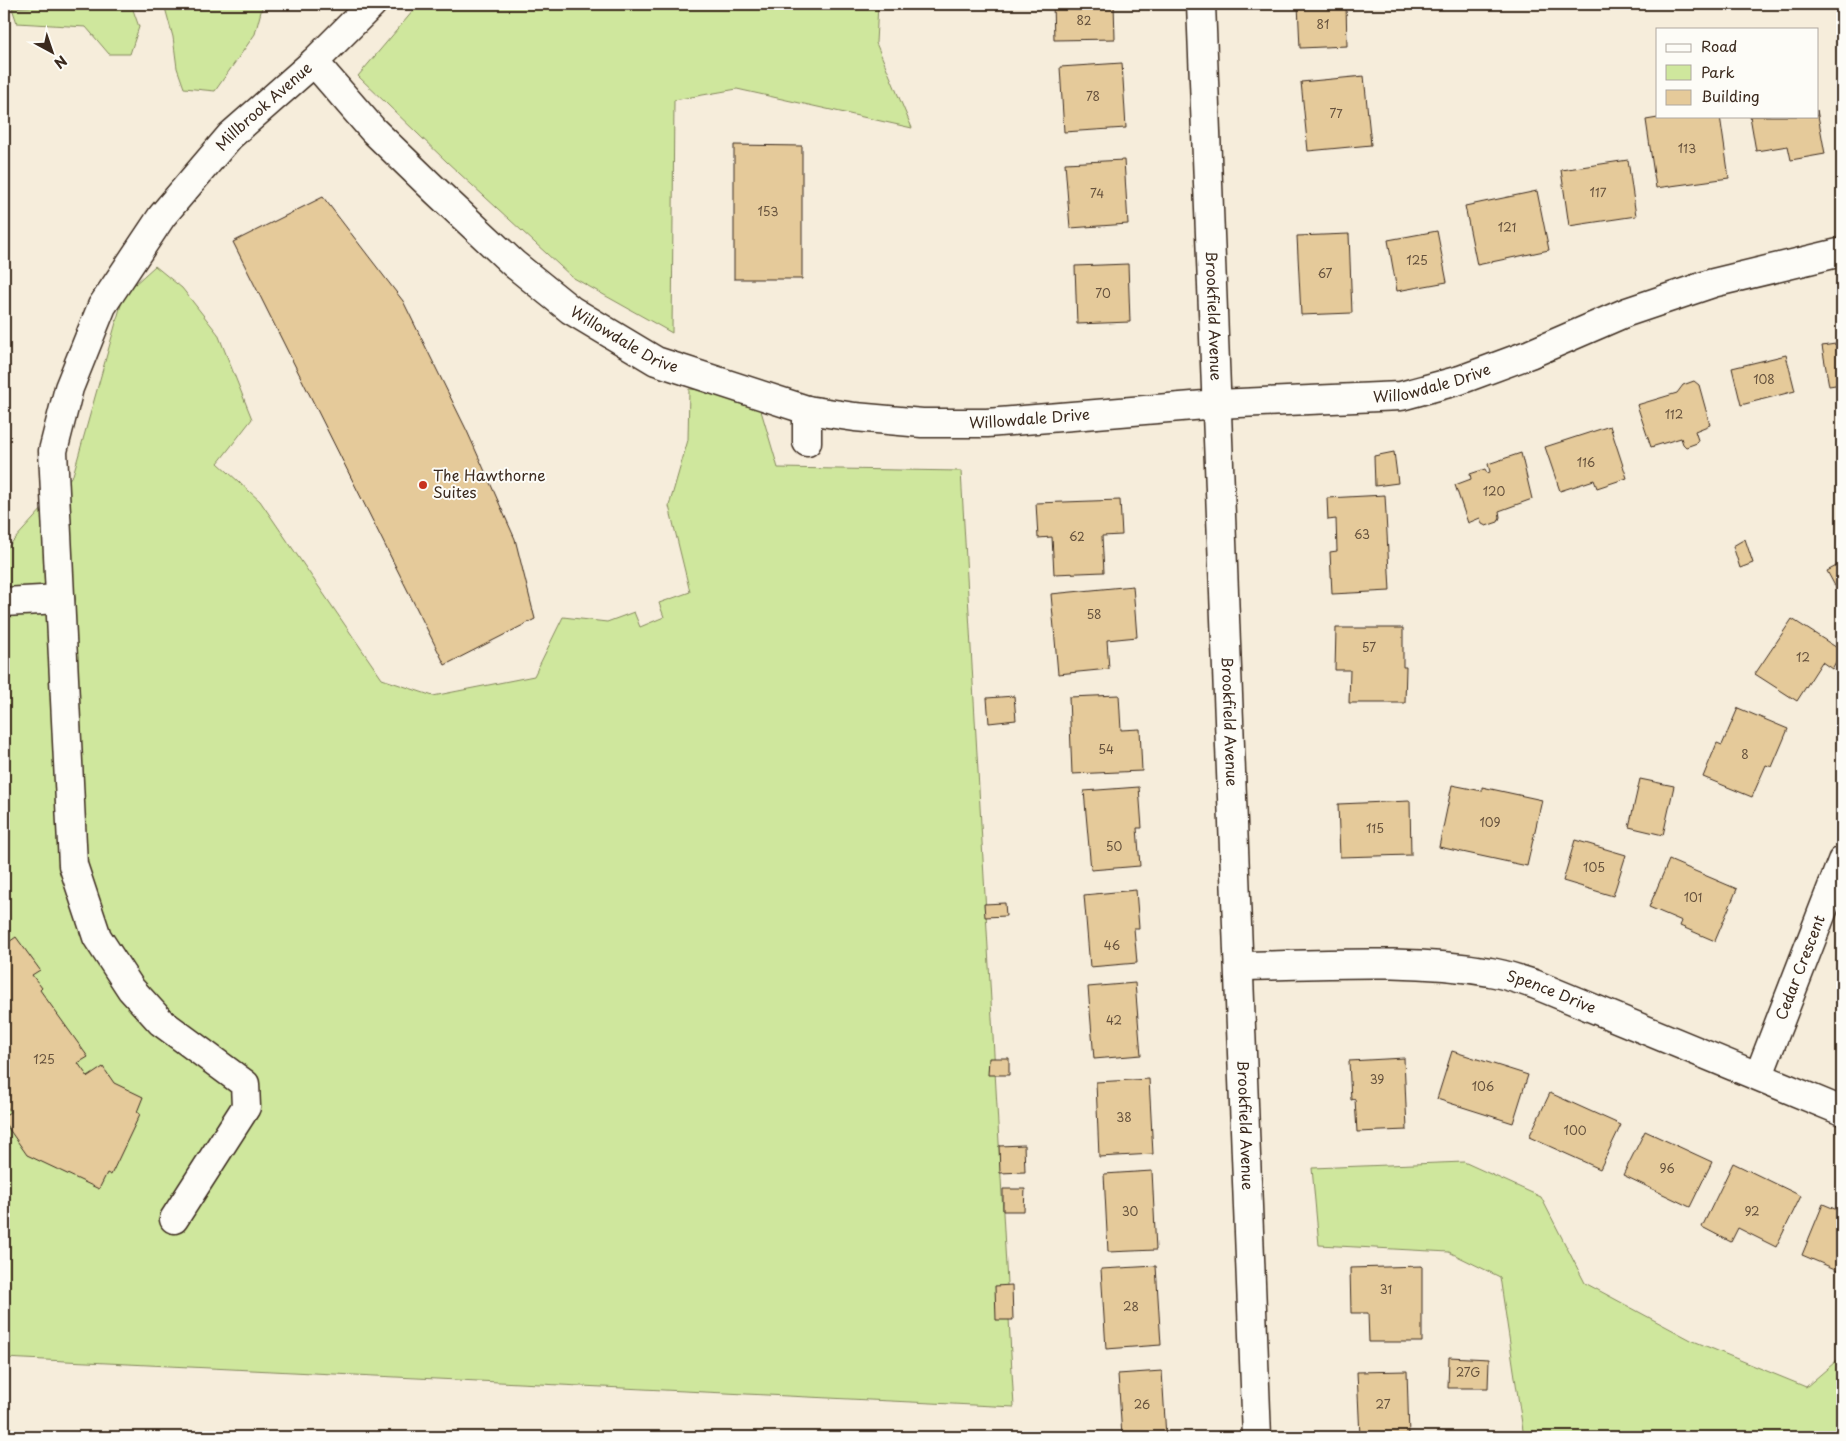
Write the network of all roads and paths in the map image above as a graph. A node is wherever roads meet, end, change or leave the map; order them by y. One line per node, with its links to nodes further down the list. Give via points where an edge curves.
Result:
1 (372, 4): 3 (street, Millbrook Avenue)
2 (1201, 4): 5 (street, Brookfield Avenue)
3 (314, 62): 6 (street, Willowdale Drive, via 373,130 437,192 514,264 571,310 656,361); 8 (street, Millbrook Avenue, via 230,136 162,216 102,306 68,388 53,451)
4 (1842, 252): 5 (street, Willowdale Drive, via 1713,283 1627,312 1460,380 1401,396)
5 (1217, 404): 6 (street, Willowdale Drive, via 987,423 922,423); 11 (street, Brookfield Avenue)
6 (807, 410): 7 (street)
7 (807, 442)
8 (60, 599): 9 (street); 14 (street, Millbrook Avenue, via 73,866 97,937 131,989 161,1022 245,1084 246,1107)
9 (4, 602)
10 (1842, 861): 12 (street, Cedar Crescent)
11 (1240, 966): 12 (street, Spence Drive, via 1402,964 1492,972 1534,984); 15 (street, Brookfield Avenue)
12 (1759, 1075): 13 (street, Spence Drive)
13 (1842, 1111)
14 (174, 1219)
15 (1257, 1437)

